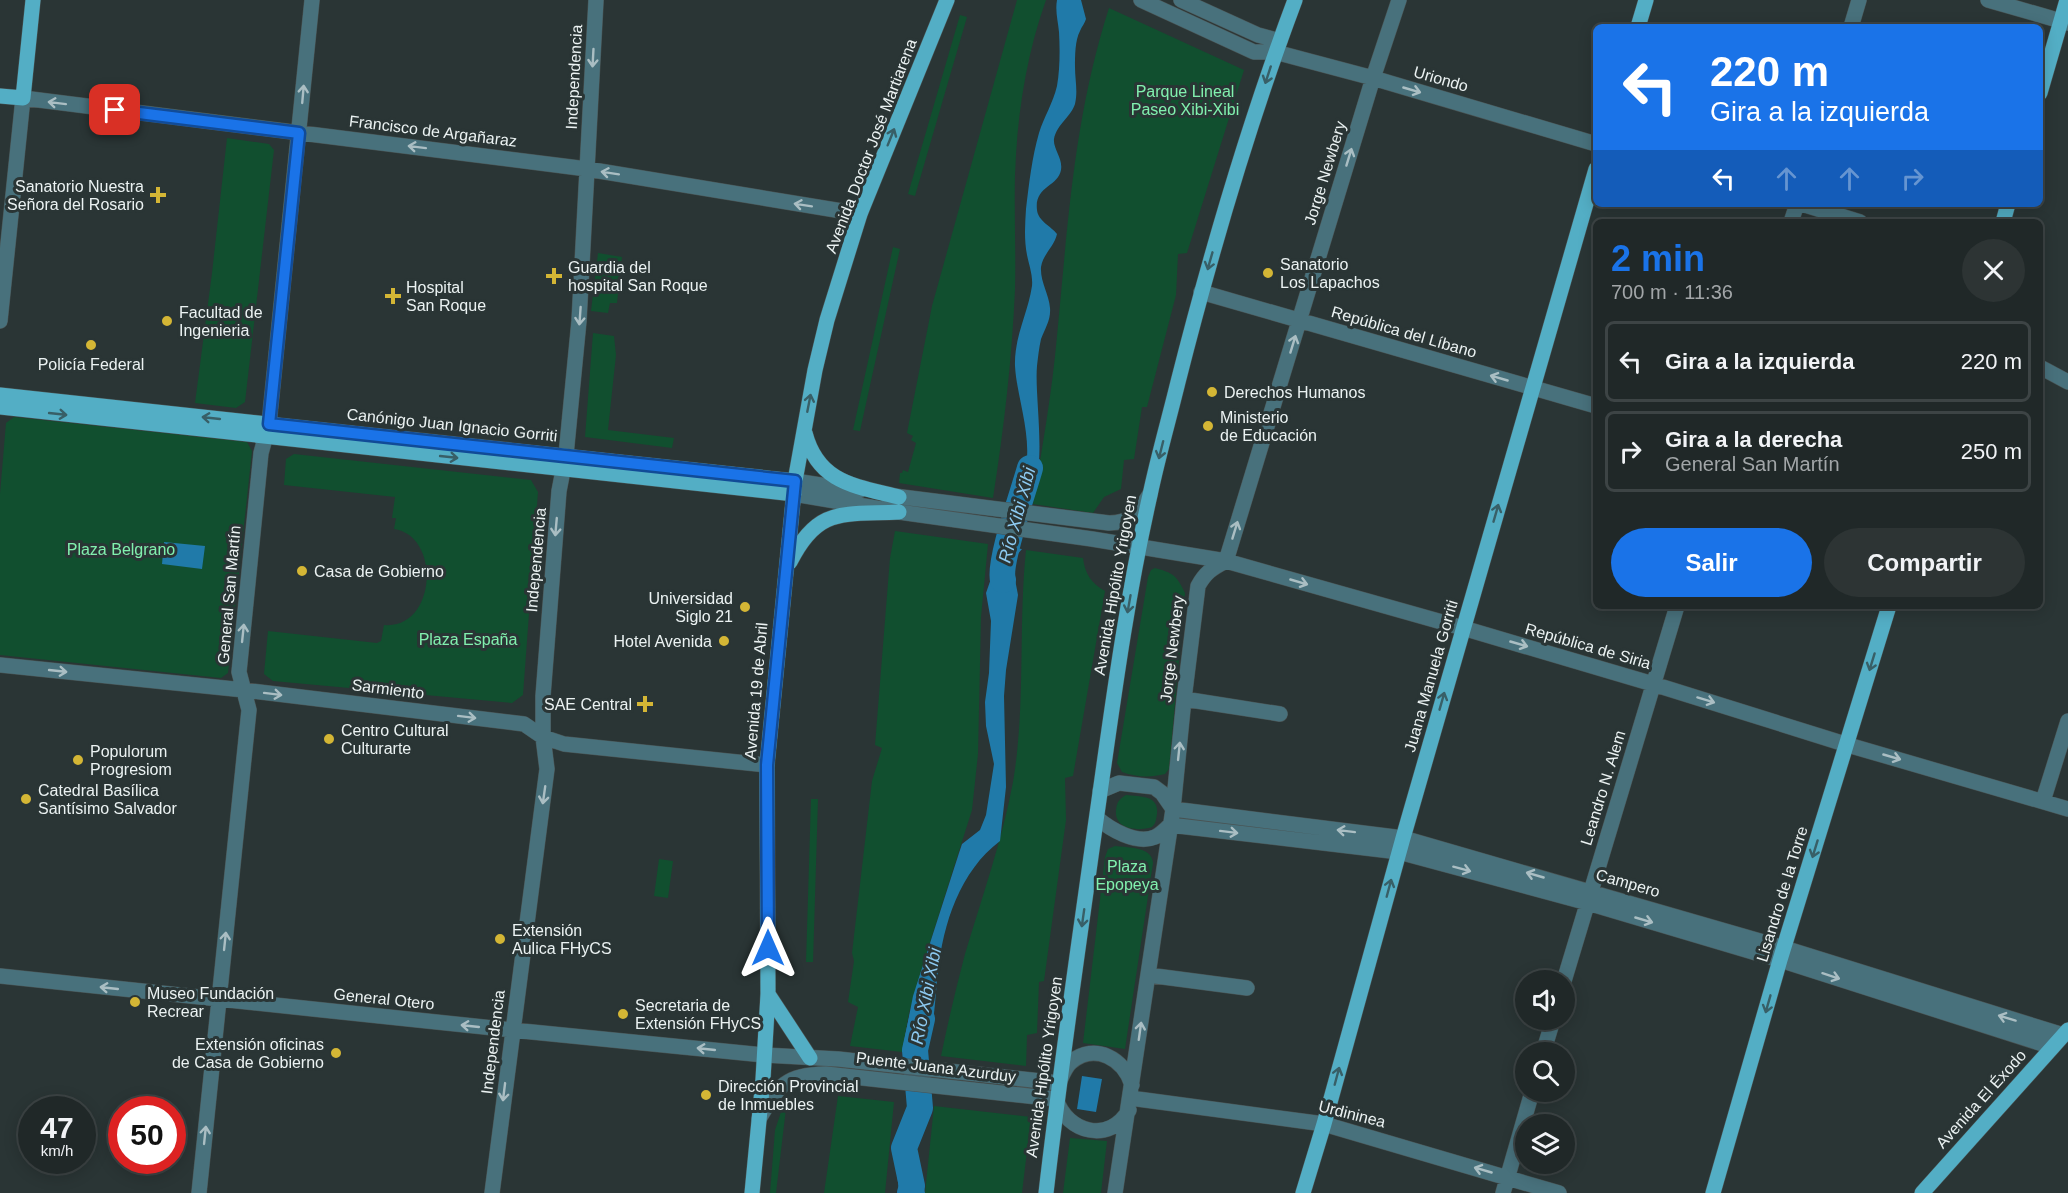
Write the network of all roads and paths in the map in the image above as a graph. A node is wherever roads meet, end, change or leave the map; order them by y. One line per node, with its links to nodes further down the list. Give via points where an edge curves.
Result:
1 (33, 0): 20 (main road)
2 (312, 0): 21 (street, General San Martín, one-way to 2)
3 (596, 0): 23 (street, Independencia, one-way to 23)
4 (946, 0): 26 (main road, Avenida Doctor José Martiarena, one-way to 4)
5 (1142, 0): 16 (street, via 1244,48 1254,51)
6 (1181, 0): 16 (street)
7 (1295, 0): 16 (main road, Avenida Hipólito Yrigoyen)
8 (1398, 0): 17 (street, Jorge Newbery)
9 (1646, 0): 14 (main road)
10 (1859, 0): 15 (street)
11 (1988, 0): 13 (street)
12 (2067, 0): 13 (main road)
13 (2064, 22): 18 (main road)
14 (1639, 24)
15 (1852, 24)
16 (1277, 46): 17 (street, Uriondo); 28 (main road, Avenida Hipólito Yrigoyen, one-way to 28)
17 (1372, 78): 22 (street, Uriondo, one-way to 22); 29 (street, Jorge Newbery, one-way to 17)
18 (2043, 84)
19 (0, 96): 20 (main road, Francisco de Argañaraz)
20 (23, 98): 21 (street, Francisco de Argañaraz, one-way to 20); 30 (street)
21 (299, 133): 23 (street, Francisco de Argañaraz, one-way to 21); 37 (street, General San Martín)
22 (1593, 143)
23 (587, 169): 26 (street, Francisco de Argañaraz, one-way to 23); 39 (street, Independencia, one-way to 39, via 579,321)
24 (1593, 179): 33 (main road, Juana Manuela Gorriti)
25 (1812, 207): 27 (street)
26 (860, 214): 38 (main road, Avenida Doctor José Martiarena, one-way to 26, via 827,320)
27 (1850, 219)
28 (1201, 292): 29 (street, República del Líbano); 41 (main road, Avenida Hipólito Yrigoyen, one-way to 41)
29 (1300, 320): 33 (street, República del Líbano, one-way to 29); 44 (street, Jorge Newbery, one-way to 29)
30 (0, 321)
31 (2043, 369): 32 (street)
32 (2068, 382)
33 (1532, 388): 35 (street, República del Líbano); 48 (main road, Juana Manuela Gorriti, one-way to 33)
34 (0, 395): 37 (main road, Canónigo Juan Ignacio Gorriti, one-way to 34)
35 (1593, 405)
36 (0, 407): 37 (main road, Canónigo Juan Ignacio Gorriti, one-way to 37)
37 (267, 430): 39 (main road, Canónigo Juan Ignacio Gorriti); 51 (street, General San Martín, one-way to 37, via 239,672 261,453)
38 (804, 430): 40 (main road, Avenida Doctor José Martiarena); 42 (main road, via 811,451 824,470 842,482)
39 (564, 462): 40 (main road, Canónigo Juan Ignacio Gorriti); 55 (street, Independencia, one-way to 55, via 543,696)
40 (795, 488): 42 (street, Canónigo Juan Ignacio Gorriti); 45 (main road, Avenida 19 de Abril)
41 (1150, 494): 42 (street, via 1129,520 1119,523); 43 (main road, Avenida Hipólito Yrigoyen)
42 (899, 504): 43 (street, República de Siria); 45 (main road, via 819,522 799,545)
43 (1140, 546): 44 (street, República de Siria); 58 (main road, Avenida Hipólito Yrigoyen, one-way to 58)
44 (1226, 561): 48 (street, República de Siria, one-way to 48); 52 (street, Jorge Newbery, via 1204,575 1198,586)
45 (785, 573): 57 (main road, Avenida 19 de Abril)
46 (1676, 609): 50 (street, Leandro N. Alem)
47 (1888, 609): 56 (main road, Lisandro de la Torre, one-way to 56)
48 (1463, 628): 50 (street, República de Siria, one-way to 50); 64 (main road, Juana Manuela Gorriti, one-way to 48)
49 (0, 665): 51 (street, Sarmiento, one-way to 51)
50 (1653, 684): 56 (street, República de Siria, one-way to 56); 65 (street, Leandro N. Alem)
51 (243, 690): 55 (street, Sarmiento, one-way to 55, via 524,724); 72 (street, General San Martín, one-way to 51, via 249,710)
52 (1184, 699): 53 (street); 60 (street, Jorge Newbery, one-way to 52)
53 (1280, 714)
54 (2068, 720): 59 (street)
55 (543, 737): 57 (street, Sarmiento, via 564,744); 73 (street, Independencia, one-way to 73, via 547,769)
56 (1848, 744): 59 (street, República de Siria, one-way to 59); 66 (main road, Lisandro de la Torre, one-way to 66)
57 (767, 765): 71 (main road, Avenida 19 de Abril)
58 (1100, 791): 60 (street, via 1119,783 1154,787); 62 (main road, Avenida Hipólito Yrigoyen)
59 (2043, 801): 61 (street, República de Siria)
60 (1173, 809): 63 (street, Jorge Newbery); 64 (street, Campero, one-way to 60)
61 (2068, 809)
62 (1097, 818): 63 (street, via 1121,835 1139,838 1154,838); 79 (main road, Avenida Hipólito Yrigoyen, one-way to 79)
63 (1170, 825): 64 (street, Campero, one-way to 64); 68 (street, Jorge Newbery)
64 (1401, 845): 65 (street, Campero); 84 (main road, Juana Manuela Gorriti, one-way to 64)
65 (1590, 897): 66 (street, Campero); 67 (street, Leandro N. Alem)
66 (1782, 954): 74 (street, Campero, one-way to 66); 75 (street, Campero, one-way to 75); 94 (main road, Lisandro de la Torre, one-way to 94)
67 (1567, 970)
68 (1148, 975): 70 (street); 80 (street, Jorge Newbery, one-way to 68)
69 (0, 976): 72 (street, General Otero, one-way to 69)
70 (1247, 988)
71 (768, 994): 76 (main road, Avenida 19 de Abril); 77 (main road)
72 (219, 1000): 73 (street, General Otero, one-way to 72); 86 (street, General San Martín, one-way to 72)
73 (512, 1030): 76 (street, General Otero, one-way to 73); 87 (street, Independencia, one-way to 87)
74 (2066, 1033): 75 (main road, Avenida El Éxodo)
75 (2052, 1047): 95 (main road, Avenida El Éxodo)
76 (764, 1055): 77 (street, General Otero); 83 (main road, Avenida 19 de Abril)
77 (810, 1058): 78 (street, General Otero)
78 (837, 1066): 79 (street, Puente Juana Azurduy); 81 (street, Puente Juana Azurduy); 83 (street, via 795,1077 779,1088)
79 (1059, 1083): 80 (street, via 1072,1061 1099,1054 1124,1067); 81 (main road, Avenida Hipólito Yrigoyen)
80 (1130, 1098): 81 (street, via 1121,1120 1100,1130 1084,1129 1070,1122); 84 (street, Urdininea); 90 (street, Jorge Newbery)
81 (1056, 1099): 89 (main road, Avenida Hipólito Yrigoyen)
82 (1529, 1102): 85 (street)
83 (759, 1119): 88 (main road, Avenida 19 de Abril)
84 (1324, 1124): 85 (street, Urdininea, one-way to 84); 91 (main road, Juana Manuela Gorriti)
85 (1507, 1177): 92 (street); 93 (street, Urdininea)
86 (199, 1193)
87 (492, 1193)
88 (752, 1193)
89 (1046, 1193)
90 (1115, 1193)
91 (1303, 1193)
92 (1503, 1193)
93 (1559, 1193)
94 (1713, 1193)
95 (1922, 1193)

